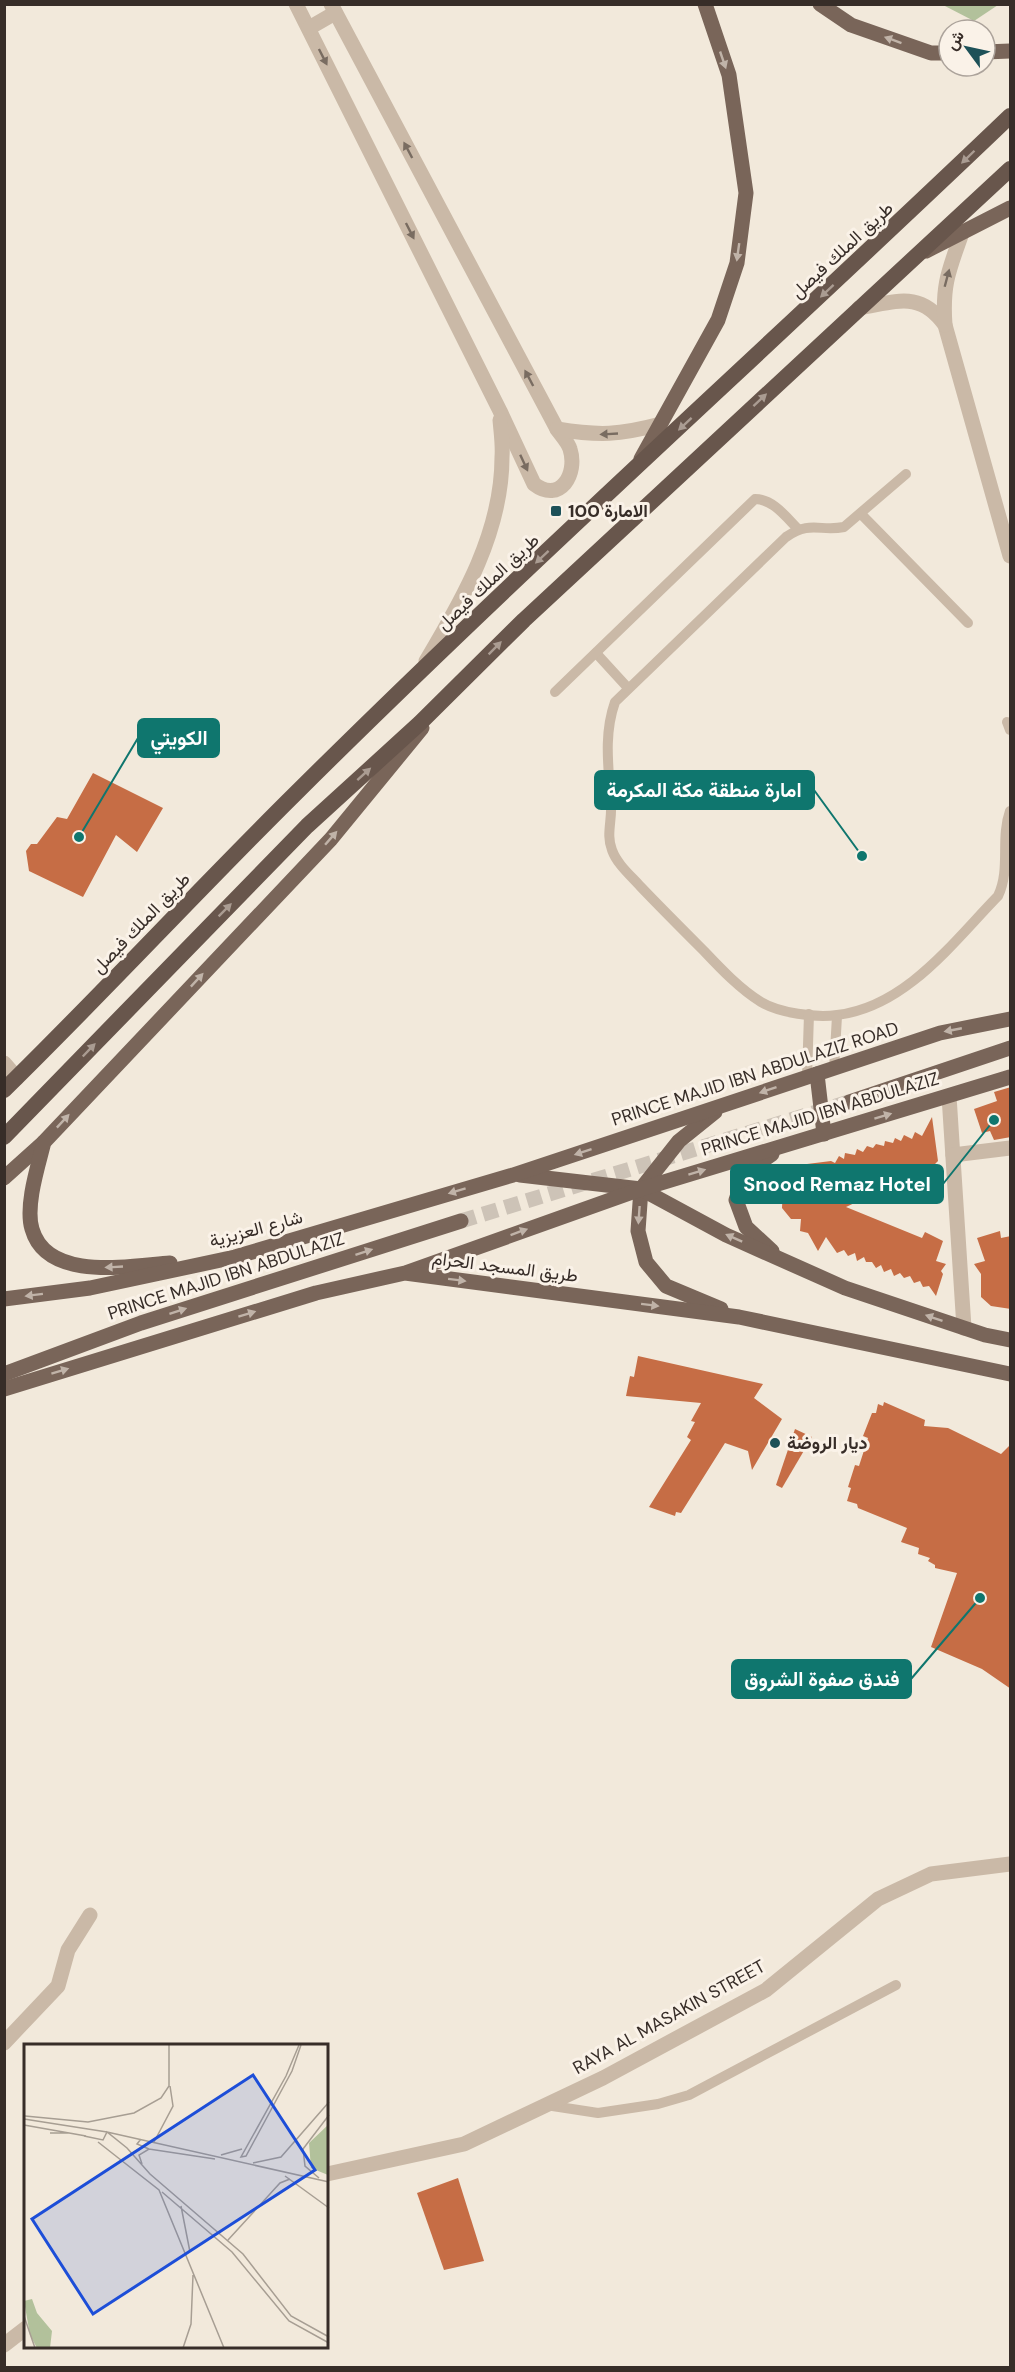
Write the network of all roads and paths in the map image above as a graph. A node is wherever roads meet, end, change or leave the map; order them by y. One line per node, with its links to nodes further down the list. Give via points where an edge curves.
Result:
1 (296, 4): 5 (street)
2 (705, 4): 15 (main road, one-way to 15, via 729,75 746,193 737,263 718,320)
3 (820, 4): 6 (main road, one-way to 3, via 852,25)
4 (333, 9): 5 (street); 16 (street, one-way to 4)
5 (309, 28): 14 (street, one-way to 14)
6 (937, 53)
7 (1011, 116): 17 (highway, طريق الملك فيصل, one-way to 17)
8 (1011, 169): 11 (highway)
9 (1011, 208): 10 (main road)
10 (962, 233): 11 (main road); 13 (street, one-way to 10, via 946,278)
11 (915, 257): 12 (highway)
12 (859, 308): 13 (street, via 910,300 937,314); 26 (highway, one-way to 12)
13 (945, 325): 21 (street)
14 (500, 411): 16 (street, one-way to 16, via 534,484 543,492 555,491 570,476 570,448); 24 (street, via 502,459 496,507 482,555 462,602)
15 (661, 424): 16 (street, one-way to 16, via 613,434); 17 (main road)
16 (557, 429)
17 (635, 471): 24 (highway, طريق الملك فيصل, one-way to 24)
18 (906, 474): 19 (lane)
19 (861, 514): 20 (lane, via 844,527); 22 (lane)
20 (798, 529): 23 (lane, via 764,499 755,500); 25 (lane)
21 (1011, 556)
22 (968, 623)
23 (596, 652): 25 (lane); 27 (lane)
24 (417, 677): 37 (highway, طريق الملك فيصل, via 296,793)
25 (628, 688): 29 (lane, via 615,702 606,741 611,808 608,830 615,858 743,989 776,1010)
26 (454, 690): 43 (highway, one-way to 26, via 307,826); 44 (main road, one-way to 26, via 331,838)
27 (555, 692)
28 (1011, 811): 30 (lane, via 1004,840 1004,884 998,896 907,986 873,1006)
29 (809, 1014): 30 (lane); 35 (lane)
30 (837, 1016): 34 (lane)
31 (1011, 1019): 34 (main road, PRINCE MAJID IBN ABDULAZIZ ROAD, one-way to 34, via 940,1033)
32 (1011, 1048): 40 (main road, PRINCE MAJID IBN ABDULAZIZ)
33 (4, 1063): 37 (street)
34 (834, 1068): 35 (main road, PRINCE MAJID IBN ABDULAZIZ ROAD)
35 (812, 1076): 41 (main road, PRINCE MAJID IBN ABDULAZIZ ROAD, one-way to 41); 42 (main road)
36 (1011, 1077): 39 (main road, PRINCE MAJID IBN ABDULAZIZ)
37 (17, 1078): 38 (highway, طريق الملك فيصل)
38 (4, 1090)
39 (949, 1096): 42 (main road, PRINCE MAJID IBN ABDULAZIZ, one-way to 39); 47 (street)
40 (849, 1102)
41 (722, 1106): 48 (main road, PRINCE MAJID IBN ABDULAZIZ ROAD, one-way to 48); 50 (main road, via 679,1141)
42 (824, 1134): 45 (main road, PRINCE MAJID IBN ABDULAZIZ)
43 (4, 1137)
44 (44, 1142): 49 (main road); 52 (main road, one-way to 44, via 107,1268 68,1264 43,1250 32,1229 32,1190)
45 (784, 1146): 50 (main road, PRINCE MAJID IBN ABDULAZIZ, one-way to 45); 53 (main road, via 745,1173 736,1200 746,1227)
46 (1011, 1148): 47 (street)
47 (953, 1155): 57 (street)
48 (513, 1175): 50 (main road); 52 (main road, شارع العزيزية, one-way to 52)
49 (4, 1179)
50 (641, 1189): 53 (main road, one-way to 50, via 726,1235); 54 (main road, PRINCE MAJID IBN ABDULAZIZ, one-way to 50); 56 (main road, one-way to 56, via 638,1231 646,1262 666,1286)
51 (461, 1221): 59 (main road, PRINCE MAJID IBN ABDULAZIZ, one-way to 51, via 141,1323)
52 (236, 1257): 55 (main road, شارع العزيزية, one-way to 55, via 90,1288)
53 (781, 1259): 57 (main road, one-way to 53, via 845,1288)
54 (405, 1273): 56 (main road, طريق المسجد الحرام, one-way to 56); 61 (main road, طريق المسجد الحرام, one-way to 54, via 316,1293)
55 (4, 1299)
56 (739, 1317): 60 (main road, طريق المسجد الحرام)
57 (964, 1328): 58 (main road)
58 (1011, 1340)
59 (4, 1374)
60 (1011, 1374)
61 (4, 1389)
62 (1011, 1864): 66 (street, RAYA AL MASAKIN STREET, via 932,1874 878,1899 766,1990)
63 (90, 1915): 65 (street, via 68,1950 58,1986)
64 (896, 1985): 66 (lane, via 689,2095 598,2113)
65 (4, 2043)
66 (546, 2105): 67 (street, RAYA AL MASAKIN STREET, via 464,2144)
67 (328, 2174)
68 (24, 2330): 69 (street)
69 (4, 2345)

